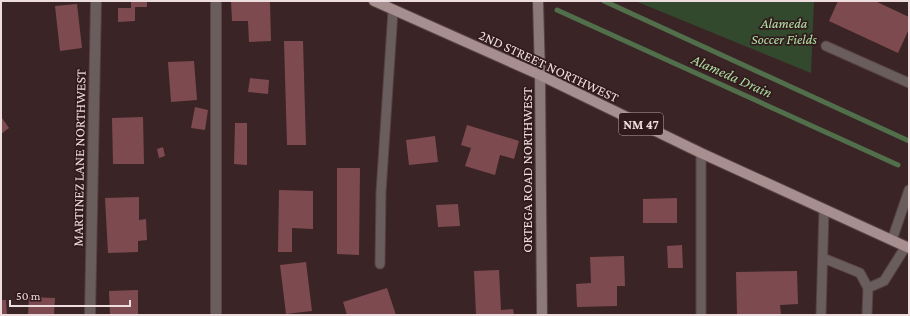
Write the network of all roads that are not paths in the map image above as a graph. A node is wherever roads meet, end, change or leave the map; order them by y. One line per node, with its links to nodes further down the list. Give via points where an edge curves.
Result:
1 (96, 1): 17 (street, MARTINEZ LANE NORTHWEST)
2 (216, 1): 18 (street)
3 (374, 1): 5 (main road, 2ND STREET NORTHWEST / NM 47)
4 (538, 1): 7 (street, ORTEGA ROAD NORTHWEST)
5 (393, 11): 7 (main road, 2ND STREET NORTHWEST / NM 47); 15 (lane)
6 (826, 46): 8 (lane)
7 (540, 75): 9 (main road, 2ND STREET NORTHWEST / NM 47); 19 (street, ORTEGA ROAD NORTHWEST)
8 (909, 84)
9 (701, 153): 11 (main road, 2ND STREET NORTHWEST / NM 47); 20 (lane)
10 (909, 190): 12 (lane)
11 (824, 209): 12 (main road, 2ND STREET NORTHWEST / NM 47); 14 (lane)
12 (892, 240): 13 (main road, 2ND STREET NORTHWEST / NM 47)
13 (907, 247): 16 (lane, via 884,281)
14 (823, 258): 16 (lane, via 860,273); 21 (lane)
15 (380, 264)
16 (868, 288): 22 (lane)
17 (90, 315)
18 (216, 315)
19 (542, 315)
20 (701, 315)
21 (821, 315)
22 (867, 315)

